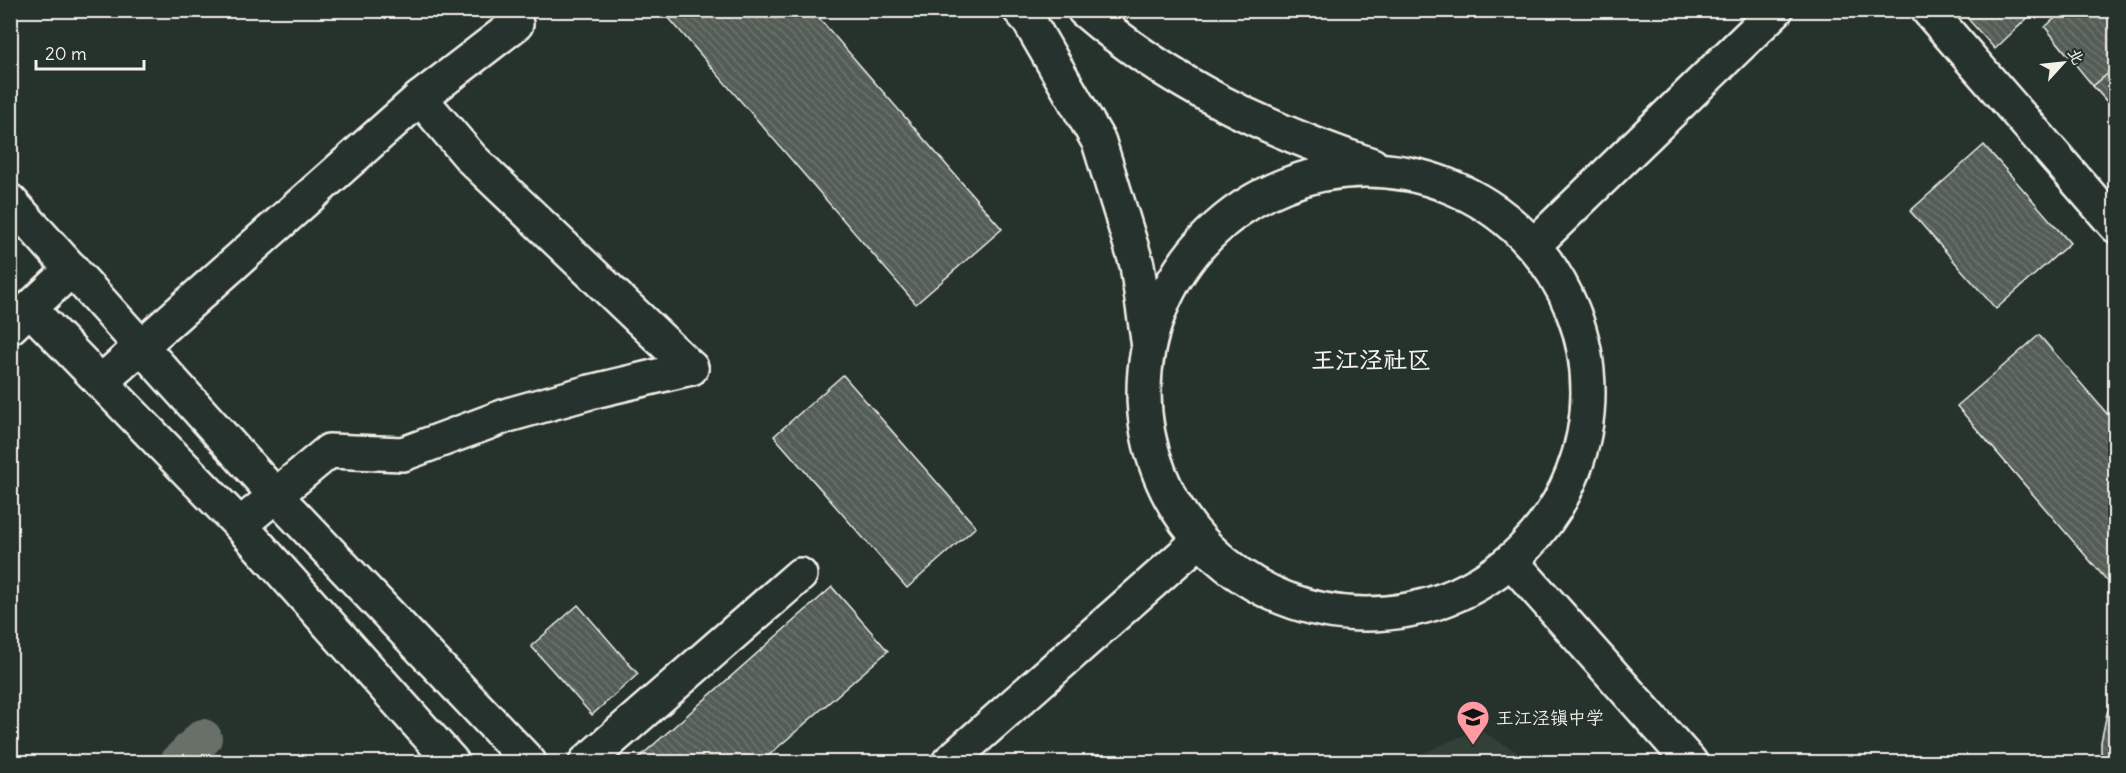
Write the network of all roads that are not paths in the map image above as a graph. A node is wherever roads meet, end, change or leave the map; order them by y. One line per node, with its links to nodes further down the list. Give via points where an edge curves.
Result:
1 (1020, 10): 13 (street, via 1099,142 1137,265)
2 (1084, 10): 7 (street, via 1154,64 1210,97 1264,125)
3 (1776, 10): 10 (street)
4 (1928, 10): 9 (street)
5 (516, 24): 6 (street)
6 (420, 98): 14 (street); 16 (street, via 472,159 691,368 508,415 403,454 329,451)
7 (1379, 168): 10 (street, via 1465,190); 13 (street, via 1292,180 1216,225 1173,279)
8 (10, 201): 11 (street)
9 (2115, 225)
10 (1535, 244): 19 (street, via 1579,321 1590,408 1567,493)
11 (72, 269): 12 (street); 14 (street)
12 (20, 318): 15 (street)
13 (1148, 344): 18 (street, via 1145,413 1162,481)
14 (142, 346): 15 (street); 16 (street)
15 (101, 382): 17 (street)
16 (276, 496): 17 (street); 22 (street)
17 (240, 525): 21 (street)
18 (1200, 540): 19 (street, via 1243,578 1295,603 1352,615 1409,612 1464,593); 24 (street)
19 (1512, 562): 25 (street)
20 (800, 575): 23 (street)
21 (452, 762)
22 (529, 762)
23 (586, 762)
24 (950, 762)
25 (1690, 762)

